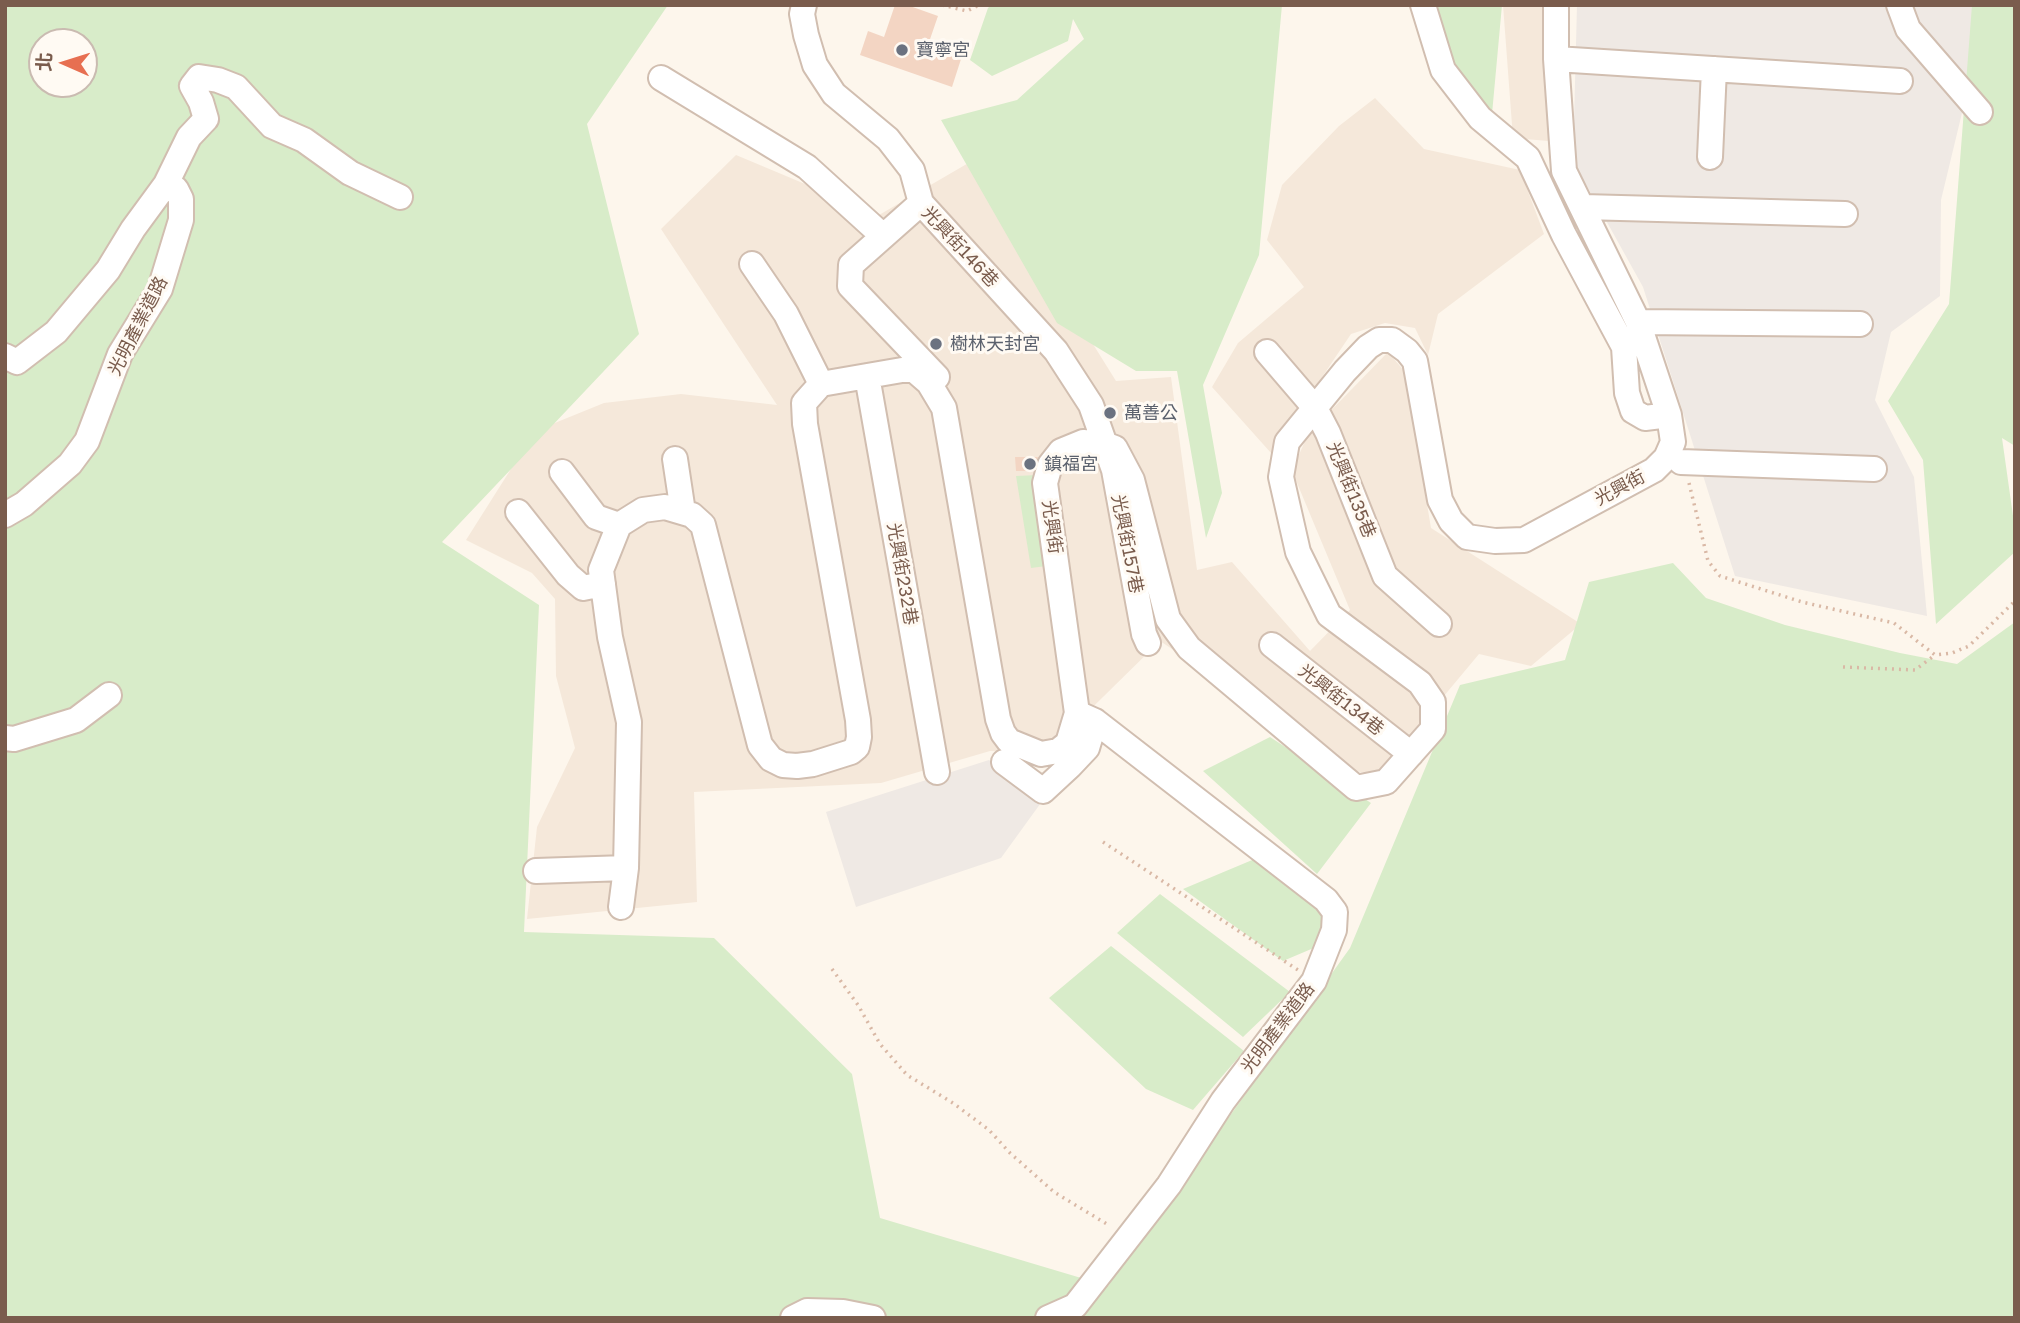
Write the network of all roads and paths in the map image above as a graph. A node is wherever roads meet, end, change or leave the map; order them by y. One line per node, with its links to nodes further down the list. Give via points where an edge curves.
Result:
1 (804, 5): 15 (street, via 804,25 815,65 834,94 888,139 912,170)
2 (942, 5): 3 (path, via 967,11)
3 (979, 5)
4 (1423, 5): 28 (street, via 1443,70 1480,118 1528,158 1624,347 1633,411 1645,418)
5 (1556, 5): 7 (street, 光興街)
6 (1899, 5): 11 (street, via 1908,29)
7 (1556, 59): 8 (street); 16 (street, 光興街, via 1564,171)
8 (1713, 69): 10 (street); 12 (street)
9 (661, 78): 18 (street, via 807,167)
10 (1900, 81)
11 (1980, 112)
12 (1710, 157)
13 (166, 184): 14 (street, via 189,137 206,119 192,86 199,77 236,87 272,126); 23 (street, via 108,270 56,332 17,362); 36 (street, 光明產業道路, via 176,189 181,213 160,289 120,354 87,441 70,464)
14 (400, 197)
15 (921, 202): 18 (street, 光興街146巷); 29 (street, 光興街146巷, via 1056,351 1091,405)
16 (1583, 207): 17 (street); 20 (street, 光興街)
17 (1845, 214)
18 (883, 236): 26 (street, 光興街146巷, via 850,265 850,286 948,389)
19 (752, 264): 25 (street, via 786,314)
20 (1638, 322): 21 (street); 28 (street, 光興街)
21 (1860, 324)
22 (1267, 352): 27 (street, 光興街135巷)
23 (5, 356)
24 (867, 376): 25 (street, 光興街); 26 (street, 光興街, via 914,370 929,383); 50 (street, 光興街232巷)
25 (821, 384): 35 (street, via 804,403 805,424 858,720 857,747 851,752 813,764 783,765 760,745 703,525)
26 (944, 408): 46 (street, 光興街, via 1003,733 1009,741 1041,754 1058,751)
27 (1315, 408): 28 (street, 光興街, via 1368,346 1379,340 1399,345 1415,361 1440,500 1467,537 1494,541 1524,540 1654,470 1674,442); 40 (street, 光興街135巷, via 1385,576); 48 (street, 光興街, via 1287,442 1281,477 1298,552 1329,615 1420,683 1433,702 1433,729)
28 (1669, 415)
29 (1107, 444): 41 (street, 光興街157巷); 46 (street, 光興街, via 1083,442 1061,451 1050,465 1045,483); 48 (street, 光興街, via 1115,448 1132,480 1168,619 1189,648 1356,788 1386,782)
30 (675, 459): 35 (street)
31 (1681, 462): 32 (street); 43 (path, via 1708,561 1720,576 1802,602 1894,623)
32 (1874, 469)
33 (562, 472): 37 (street, via 596,517)
34 (518, 512): 38 (street, via 568,575 583,587)
35 (683, 512): 37 (street, via 665,507 643,510)
36 (5, 515)
37 (619, 525): 38 (street, via 601,570)
38 (603, 584): 52 (street, via 629,722)
39 (2015, 601): 43 (path, via 1969,646)
40 (1439, 624)
41 (1148, 643)
42 (1272, 645): 48 (street, 光興街134巷)
43 (1935, 655): 44 (path, via 1914,670)
44 (1843, 667)
45 (109, 695): 47 (street, via 76,720)
46 (1086, 717): 49 (street, via 1087,748 1043,790); 56 (street, 光明產業道路, via 1326,900 1335,912 1334,930)
47 (5, 738)
48 (1411, 754)
49 (1004, 762)
50 (937, 772)
51 (1103, 842): 56 (path)
52 (626, 868): 53 (street); 54 (street)
53 (536, 871)
54 (621, 907)
55 (832, 969): 57 (path, via 880,1044 907,1075 989,1130 1054,1192)
56 (1314, 981): 57 (street, 光明產業道路, via 1223,1101 1169,1185)
57 (1126, 1237): 60 (street, 光明產業道路, via 1075,1306)
58 (793, 1318): 59 (street, via 807,1311)
59 (873, 1318)
60 (1048, 1318)

